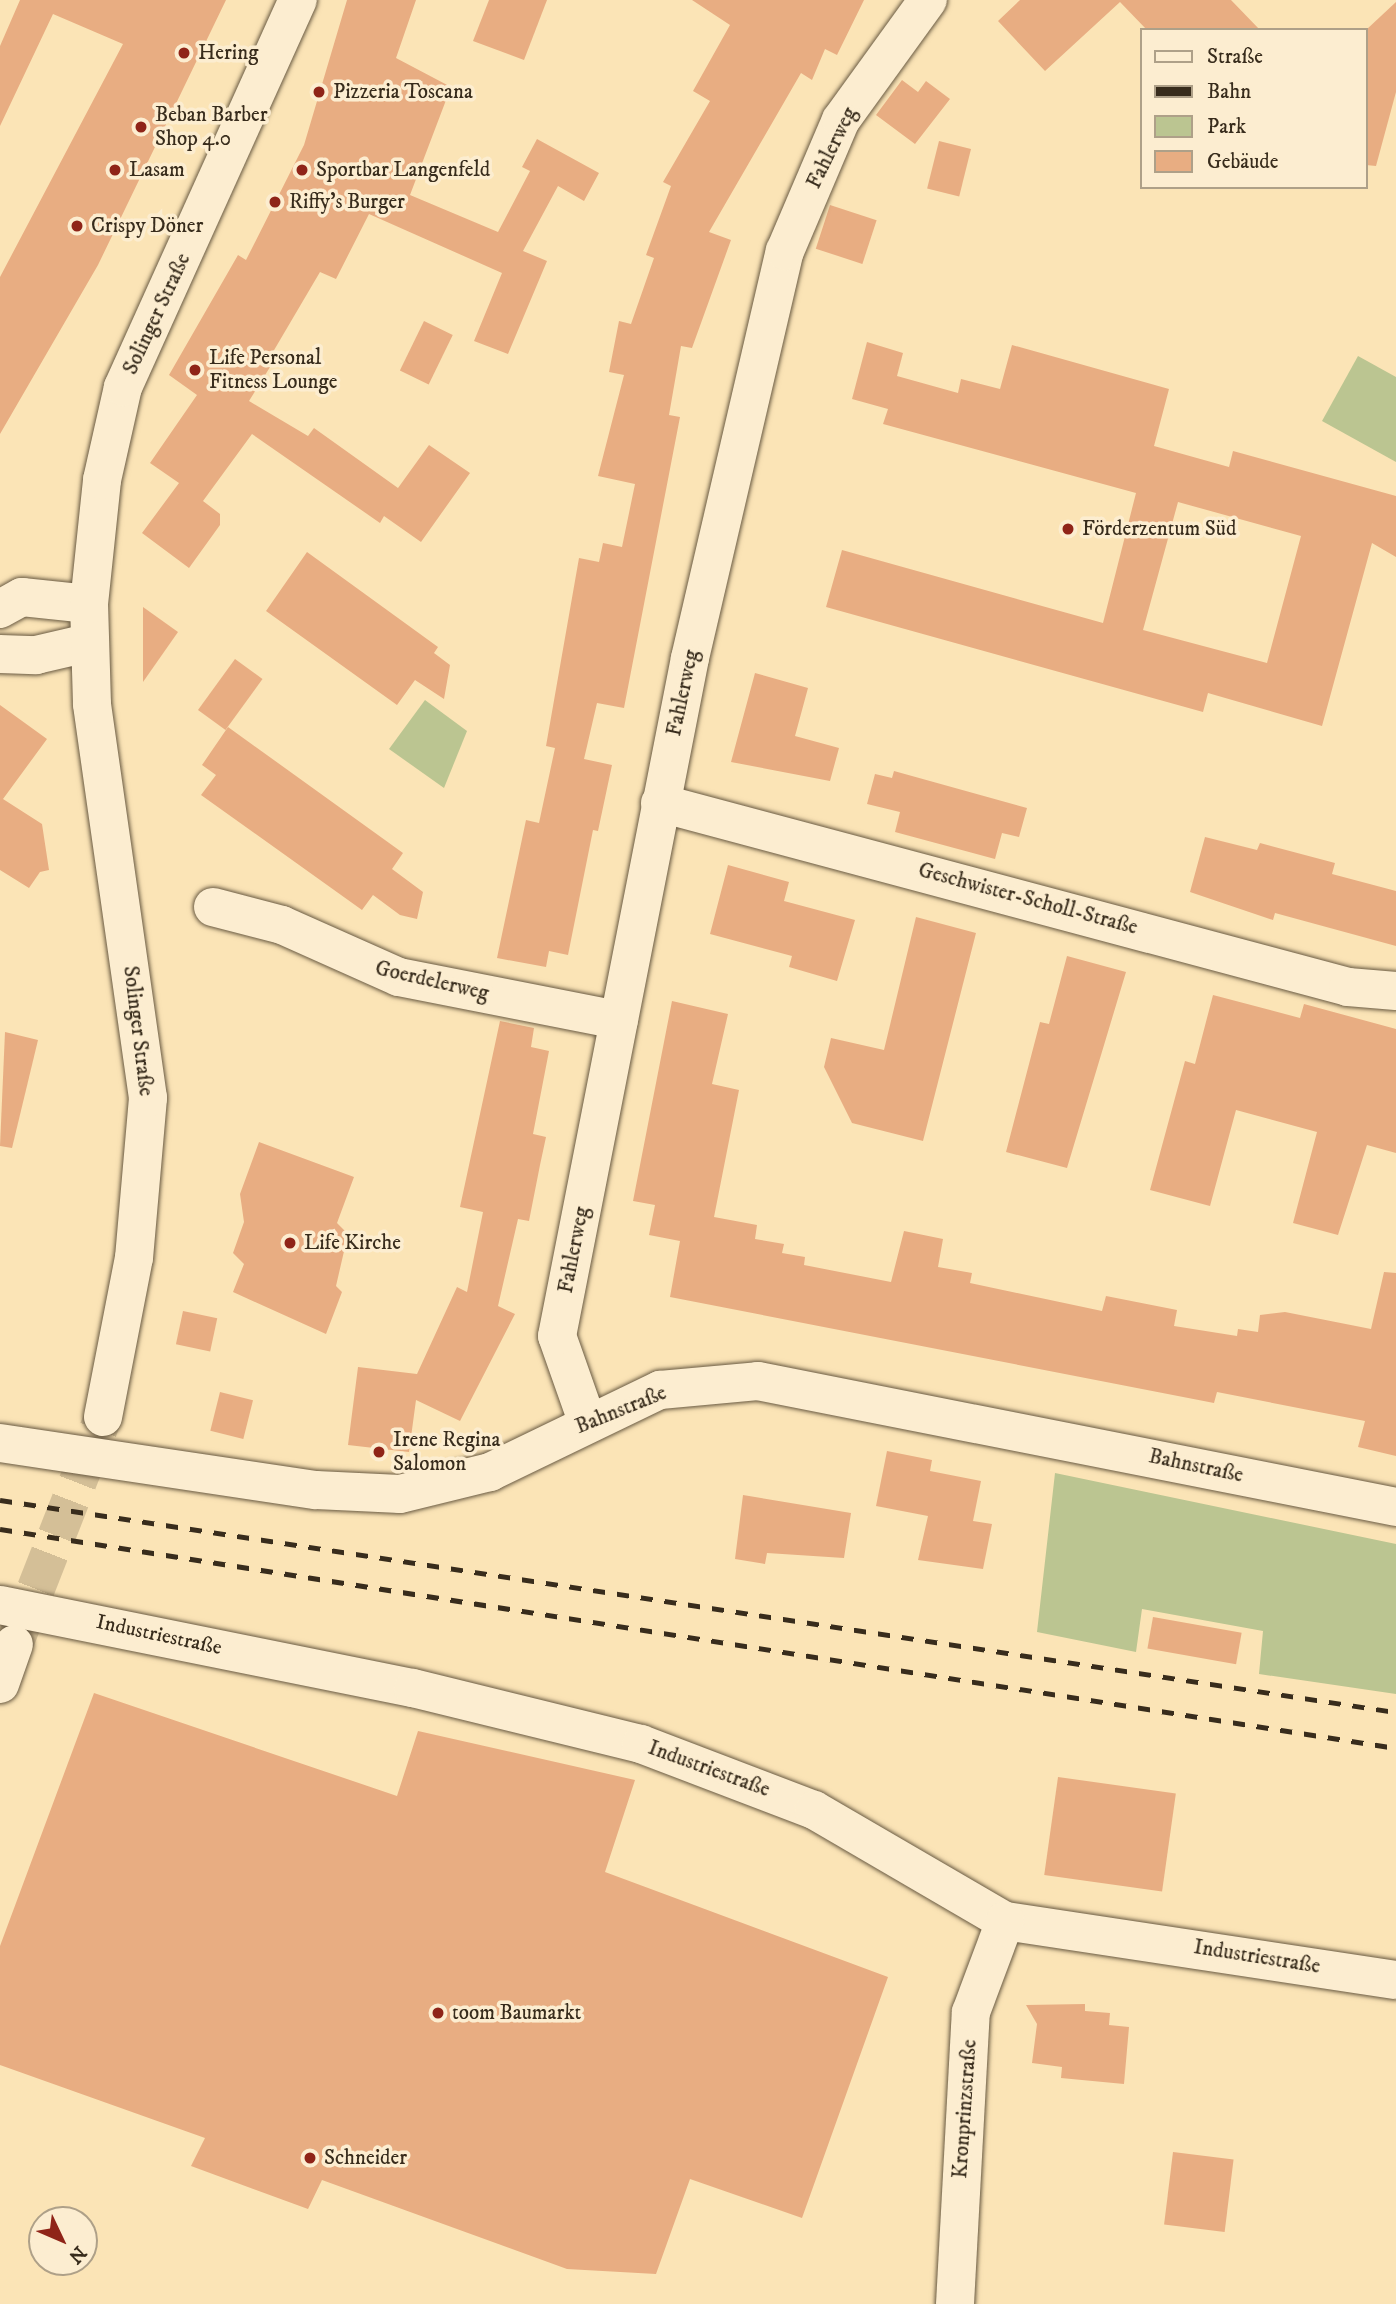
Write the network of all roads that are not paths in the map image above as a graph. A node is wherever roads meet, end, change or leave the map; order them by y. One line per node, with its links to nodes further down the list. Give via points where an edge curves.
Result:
1 (298, 0): 3 (street, Solinger Straße, via 123,387 102,480)
2 (928, 0): 7 (street, Fahlerweg, via 841,120 785,251)
3 (89, 604): 4 (street, via 22,597); 5 (street, Solinger Straße)
4 (0, 609)
5 (88, 643): 6 (street, via 36,655); 11 (street, Solinger Straße, via 148,1098 134,1258)
6 (0, 654)
7 (660, 803): 9 (street, Geschwister-Scholl-Straße, via 1348,987); 10 (street, Fahlerweg)
8 (213, 907): 10 (street, Goerdelerweg, via 282,925 399,977)
9 (1396, 991)
10 (619, 1020): 12 (street, Fahlerweg, via 557,1336)
11 (103, 1418)
12 (587, 1421): 13 (street, Bahnstraße, via 490,1472 400,1494 316,1490); 14 (street, Bahnstraße, via 660,1390 758,1381)
13 (8, 1444)
14 (1396, 1507)
15 (0, 1605): 18 (street, Industriestraße, via 413,1688 641,1744 814,1810)
16 (14, 1644): 17 (street)
17 (0, 1684)
18 (1005, 1921): 19 (street, Industriestraße); 20 (street, Kronprinzstraße, via 971,2012)
19 (1396, 1980)
20 (955, 2304)

